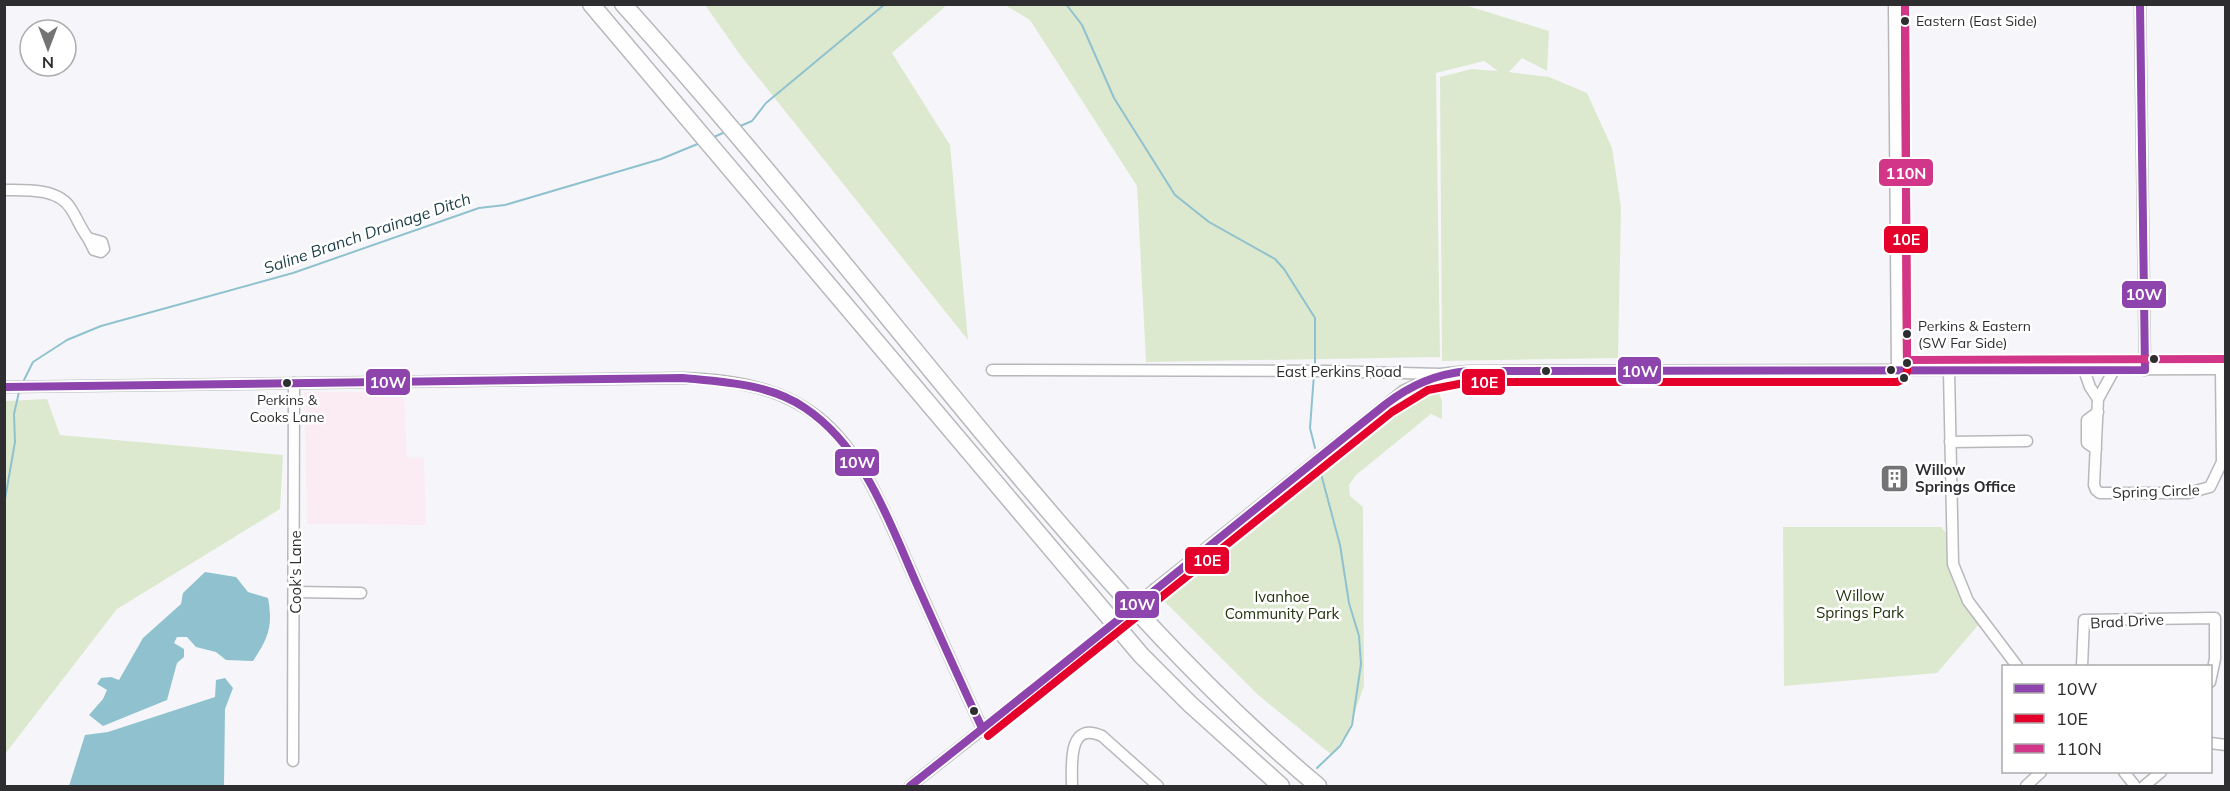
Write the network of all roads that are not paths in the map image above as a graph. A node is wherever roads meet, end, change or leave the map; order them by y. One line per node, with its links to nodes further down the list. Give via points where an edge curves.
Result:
1 (591, 4): 34 (highway, via 1141,655)
2 (623, 4): 35 (highway, via 1100,572 1231,711)
3 (1894, 4): 12 (street)
4 (2140, 4): 11 (street)
5 (4, 190): 6 (street, via 39,191 59,197 70,207)
6 (88, 238)
7 (2223, 369): 11 (street, East Perkins Road); 17 (street, Spring Circle, via 2222,462 2206,490 2097,493 2096,449 2087,443 2087,420 2098,412)
8 (993, 370): 14 (street, East Perkins Road)
9 (2085, 370): 10 (street, East Perkins Road); 13 (street, East Perkins Road); 17 (street, Spring Circle)
10 (2114, 370): 11 (street, East Perkins Road); 17 (street, Spring Circle)
11 (2145, 370)
12 (1897, 371): 13 (street, East Perkins Road); 14 (street, East Perkins Road)
13 (1949, 371): 19 (street)
14 (1440, 374): 26 (street, bridge, via 1403,391)
15 (294, 383): 16 (street); 20 (street, Cook's Lane); 26 (street, via 706,378 761,388 794,402 832,429 856,456 879,497)
16 (5, 387)
17 (2098, 399)
18 (2027, 441): 19 (street)
19 (1950, 442): 23 (street, via 1950,549 1954,571 1968,601)
20 (295, 592): 21 (street); 27 (street, Cook's Lane)
21 (361, 593)
22 (2220, 618): 24 (street, Brad Drive, via 2084,620); 25 (street, Brad Drive)
23 (2016, 665)
24 (2082, 665)
25 (2212, 676)
26 (982, 728): 31 (street)
27 (293, 761)
28 (2039, 773): 36 (street)
29 (2125, 773): 37 (street)
30 (2159, 773): 38 (street)
31 (910, 786)
32 (1072, 786): 33 (street, via 1073,745 1092,733 1102,736)
33 (1158, 786)
34 (1281, 786)
35 (1318, 786)
36 (2025, 786)
37 (2135, 786)
38 (2144, 786)

